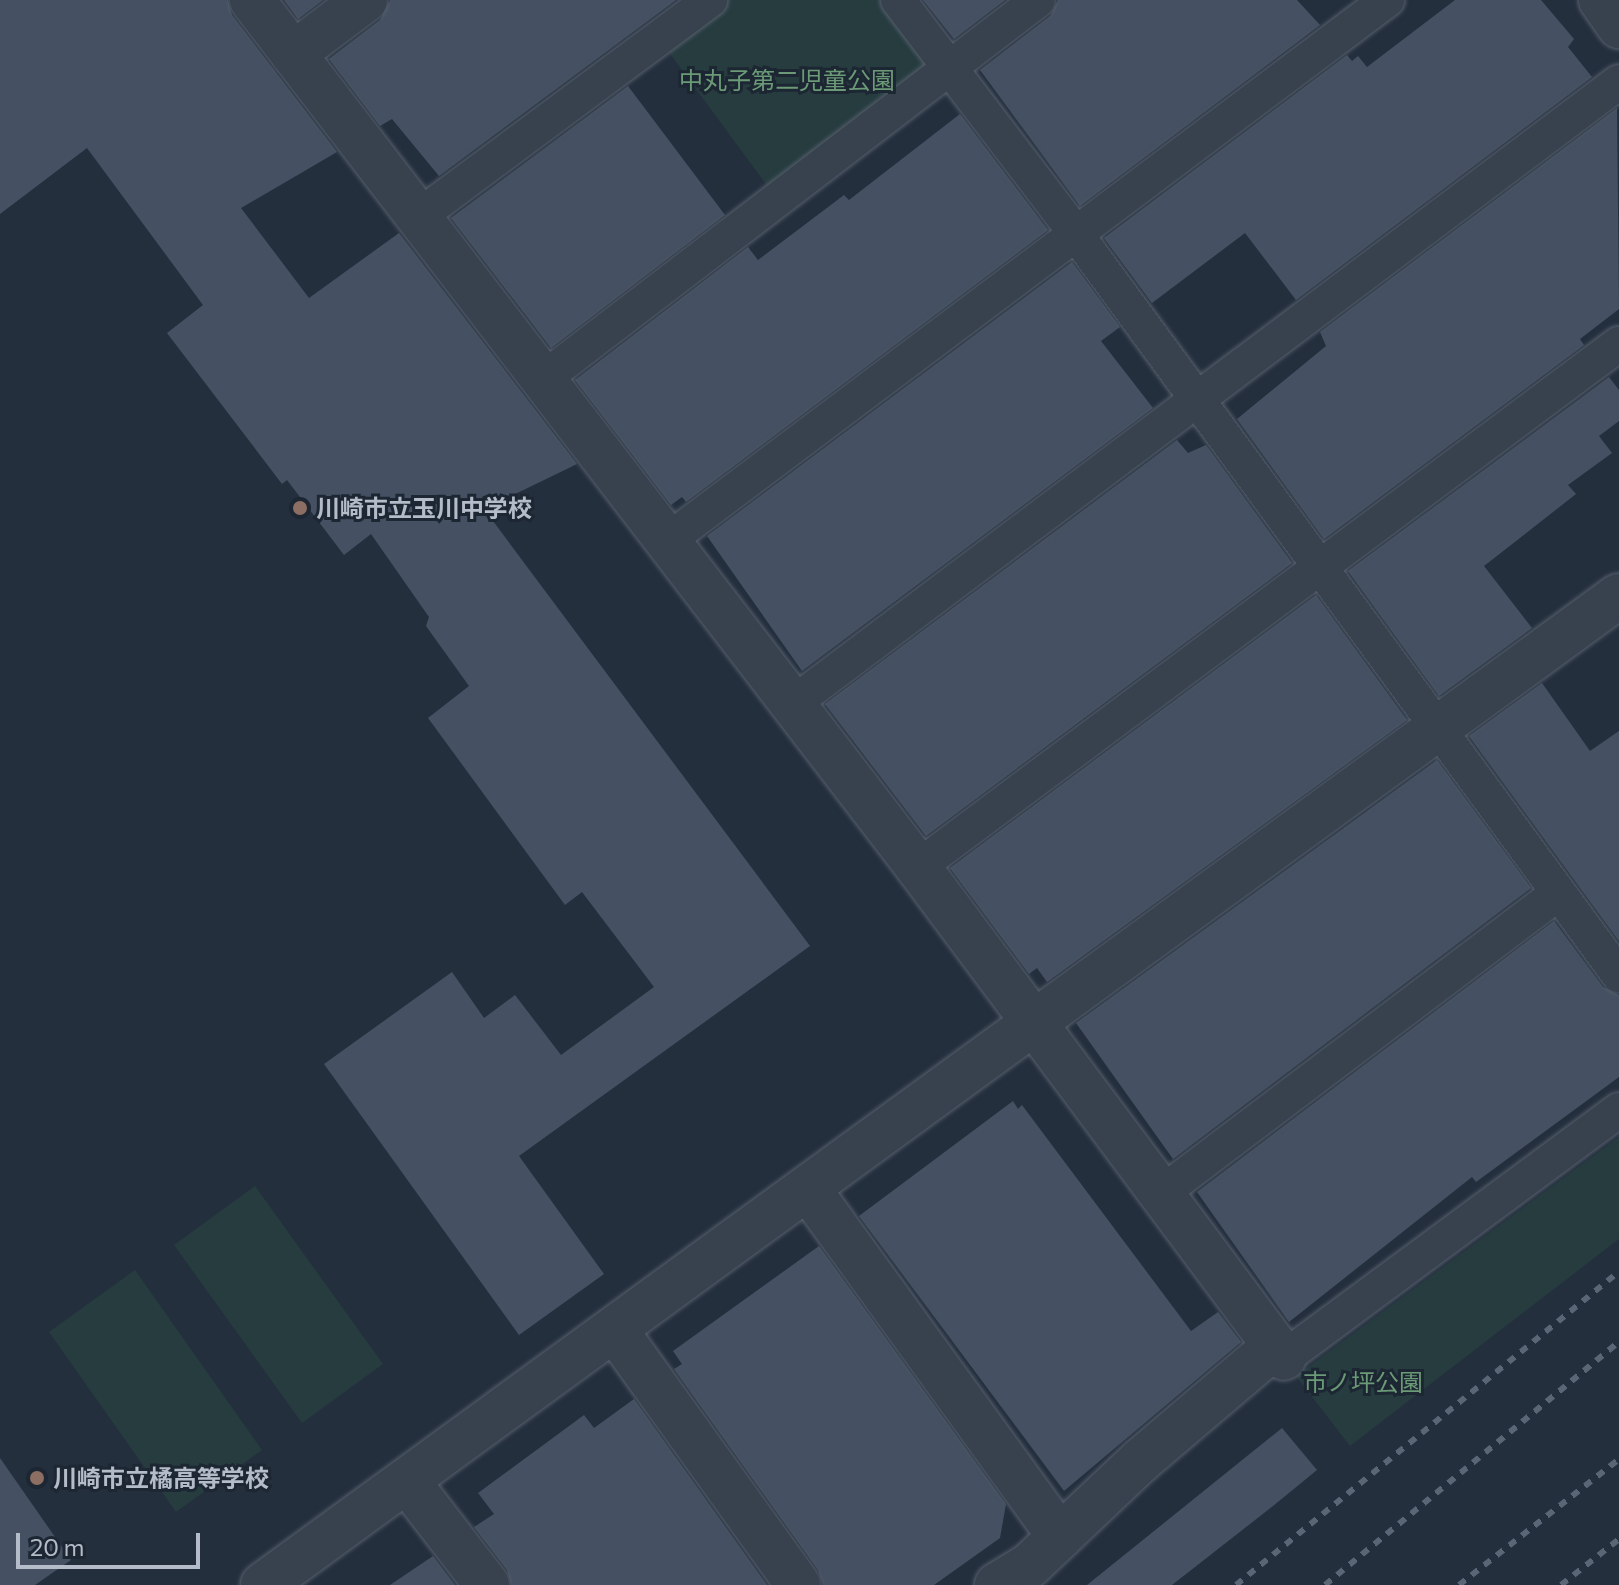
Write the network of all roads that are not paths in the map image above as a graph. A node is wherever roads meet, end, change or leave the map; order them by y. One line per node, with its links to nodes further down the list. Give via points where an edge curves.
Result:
1 (252, 0): 9 (street)
2 (365, 0): 9 (street)
3 (710, 0): 12 (lane)
4 (898, 0): 10 (lane)
5 (1038, 0): 10 (lane)
6 (1387, 0): 13 (lane)
7 (1601, 0): 8 (street)
8 (1619, 26)
9 (293, 54): 12 (street)
10 (950, 68): 13 (lane); 15 (lane)
11 (1619, 82): 16 (lane)
12 (418, 217): 15 (street)
13 (1076, 234): 16 (lane); 17 (lane)
14 (1619, 344): 18 (lane)
15 (543, 379): 17 (street)
16 (1196, 401): 18 (lane); 20 (lane)
17 (667, 541): 20 (street)
18 (1318, 569): 21 (lane); 22 (lane)
19 (1619, 596): 21 (street)
20 (791, 705): 22 (street)
21 (1439, 731): 23 (lane); 25 (street)
22 (918, 867): 25 (street)
23 (1558, 893): 24 (lane); 28 (lane)
24 (1619, 975)
25 (1035, 1026): 27 (street); 28 (street)
26 (1619, 1110): 30 (lane)
27 (809, 1190): 29 (street); 32 (street)
28 (1163, 1192): 30 (street)
29 (615, 1330): 31 (street); 35 (street)
30 (1279, 1352): 32 (street)
31 (407, 1481): 33 (street); 34 (street)
32 (1060, 1537): 36 (street, via 1029,1566)
33 (263, 1585)
34 (487, 1585)
35 (798, 1585)
36 (997, 1585)

